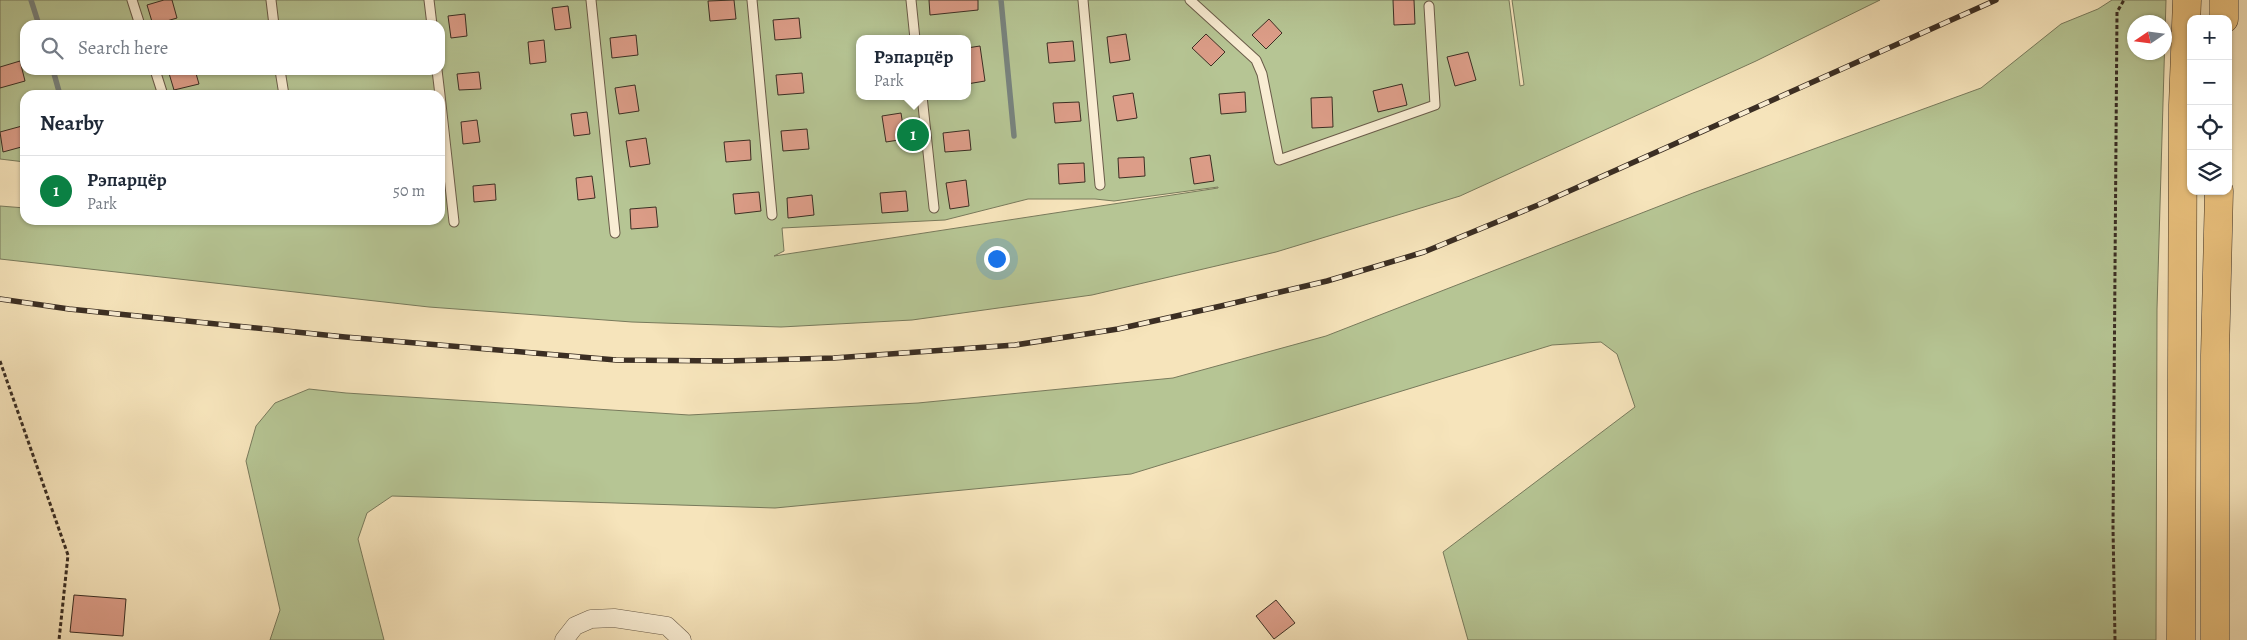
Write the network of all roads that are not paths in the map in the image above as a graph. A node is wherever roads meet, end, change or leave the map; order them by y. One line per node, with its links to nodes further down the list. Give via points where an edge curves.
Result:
1 (132, 0): 13 (lane)
2 (271, 0): 14 (lane)
3 (429, 0): 15 (lane)
4 (590, 0): 30 (lane)
5 (752, 0): 28 (lane)
6 (911, 0): 16 (lane)
7 (1083, 0): 25 (lane)
8 (1190, 0): 11 (lane, via 1256,60 1262,74 1279,160 1435,105)
9 (2187, 0): 33 (highway, via 2183,124)
10 (2224, 0): 12 (highway)
11 (1429, 6)
12 (2224, 15)
13 (138, 20)
14 (273, 20)
15 (431, 20)
16 (915, 35)
17 (157, 75): 20 (lane)
18 (281, 75): 21 (lane)
19 (438, 75): 22 (lane)
20 (161, 90)
21 (283, 90)
22 (439, 90)
23 (922, 100): 27 (lane)
24 (445, 140): 29 (lane)
25 (1100, 185)
26 (2219, 195): 34 (highway)
27 (934, 208)
28 (772, 215)
29 (454, 222)
30 (615, 233)
31 (564, 640): 32 (street, via 574,626 591,619 614,618 667,626)
32 (682, 640)
33 (2181, 640)
34 (2215, 640)

